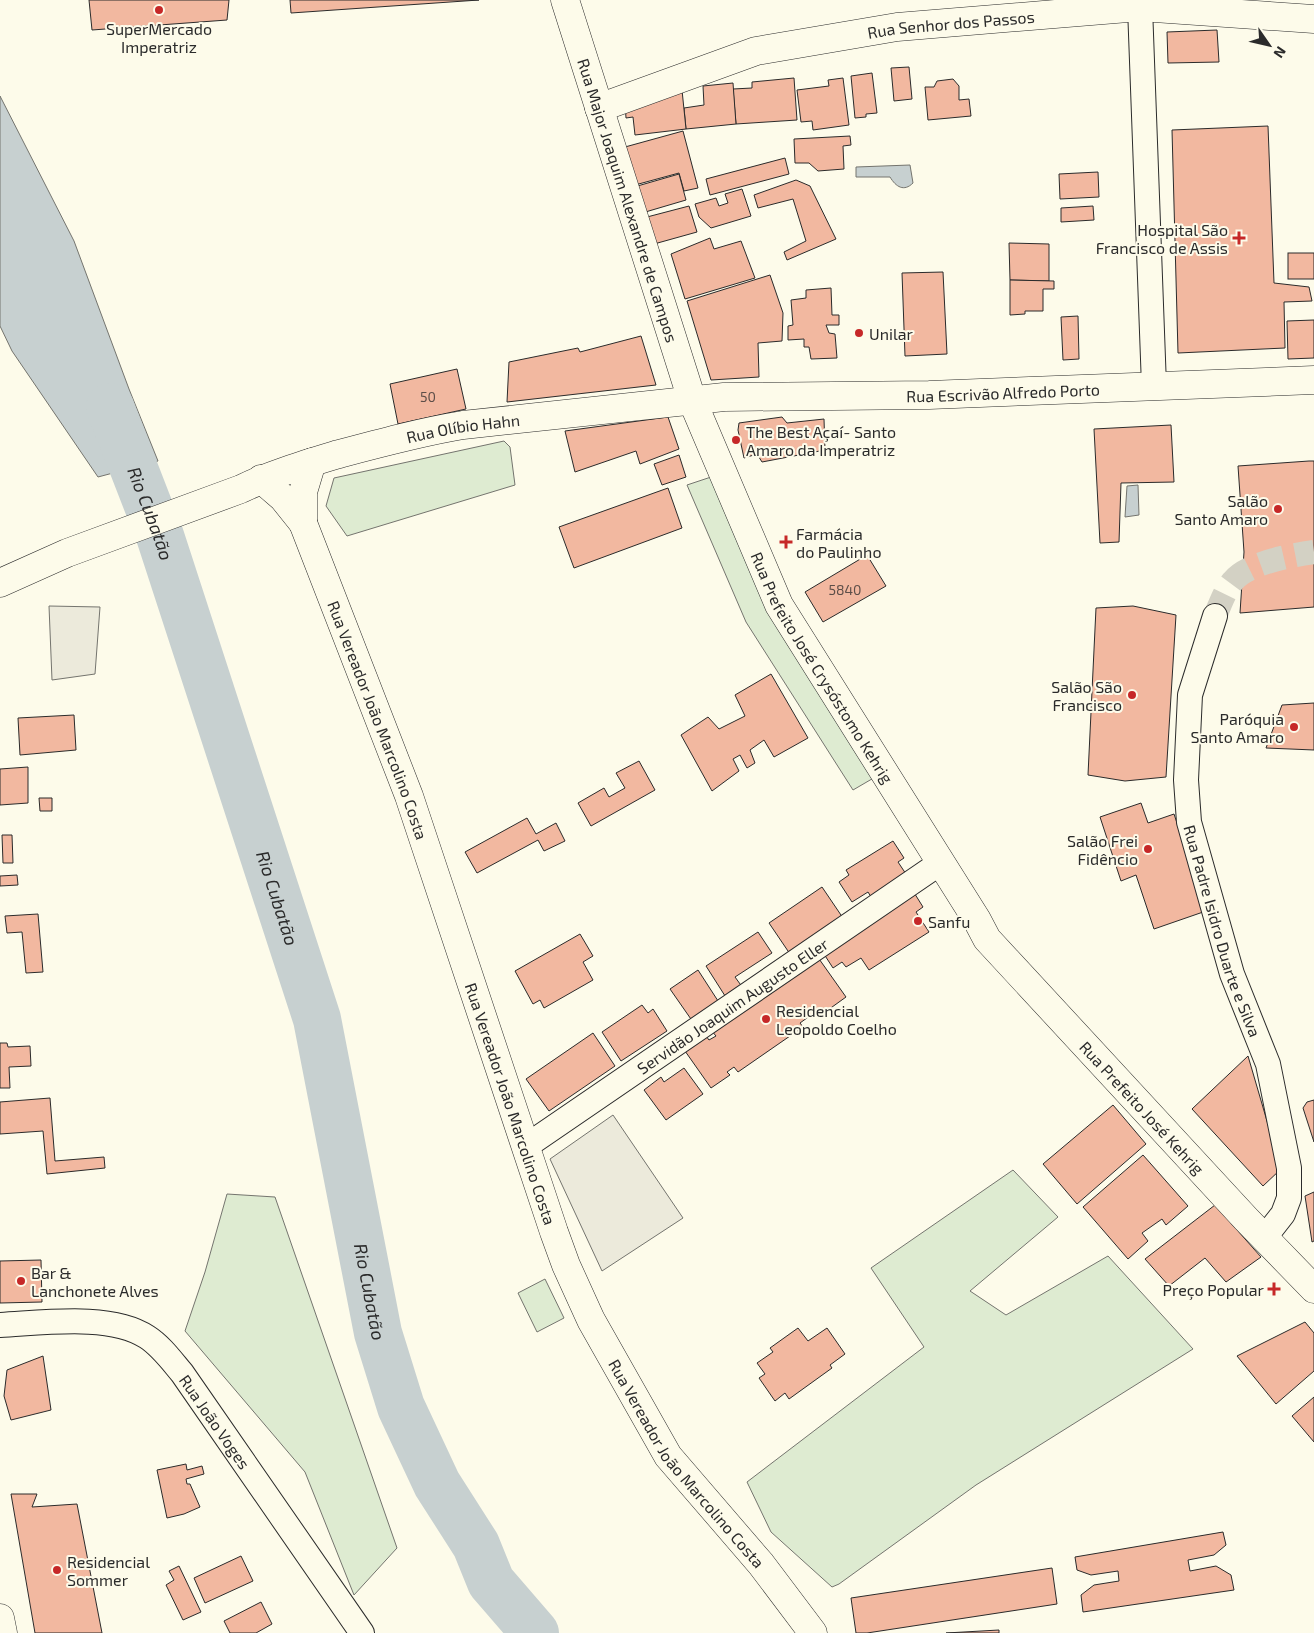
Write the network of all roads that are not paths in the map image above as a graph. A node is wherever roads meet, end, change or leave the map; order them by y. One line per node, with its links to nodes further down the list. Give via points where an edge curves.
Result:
1 (565, 0): 4 (main road, Rua Major Joaquim Alexandre de Campos)
2 (1140, 7): 3 (main road, Rua Senhor dos Passos); 4 (main road, Rua Senhor dos Passos, via 897,27 756,51); 6 (street)
3 (1314, 18)
4 (599, 108): 7 (main road, Rua Major Joaquim Alexandre de Campos)
5 (1314, 380): 6 (main road, Rua Escrivão Alfredo Porto)
6 (1154, 386): 7 (main road, Rua Escrivão Alfredo Porto)
7 (692, 400): 8 (main road, Rua Olíbio Hahn, via 463,425); 13 (main road, Rua Prefeito José Crysóstomo Kehrig, via 779,605)
8 (312, 462): 9 (main road, Rua Olíbio Hahn); 10 (main road, Rua Vereador João Marcolino Costa, via 303,492)
9 (251, 484): 10 (main road, Rua Vereador João Marcolino Costa, via 283,498); 11 (main road, Rua Olíbio Hahn, via 67,553)
10 (303, 523): 15 (main road, Rua Vereador João Marcolino Costa, via 409,796)
11 (0, 583)
12 (1215, 616): 16 (street, Rua Padre Isidro Duarte e Silva, via 1190,695 1186,780 1189,822 1232,974 1268,1064 1289,1168 1289,1198 1283,1214)
13 (940, 863): 14 (main road, Rua Prefeito José Crysóstomo Kehrig); 15 (street, Servidão Joaquim Augusto Eller)
14 (977, 920): 16 (main road, Rua Prefeito José Kehrig, via 987,939)
15 (525, 1147): 22 (main road, Rua Vereador João Marcolino Costa, via 566,1265 592,1320 668,1456 761,1564)
16 (1265, 1237): 17 (main road, Rua Prefeito José Kehrig)
17 (1314, 1289)
18 (0, 1325): 21 (street, Rua João Voges, via 110,1324 146,1336 158,1346 182,1373)
19 (0, 1618): 20 (main road)
20 (3, 1633)
21 (362, 1633)
22 (813, 1633)

